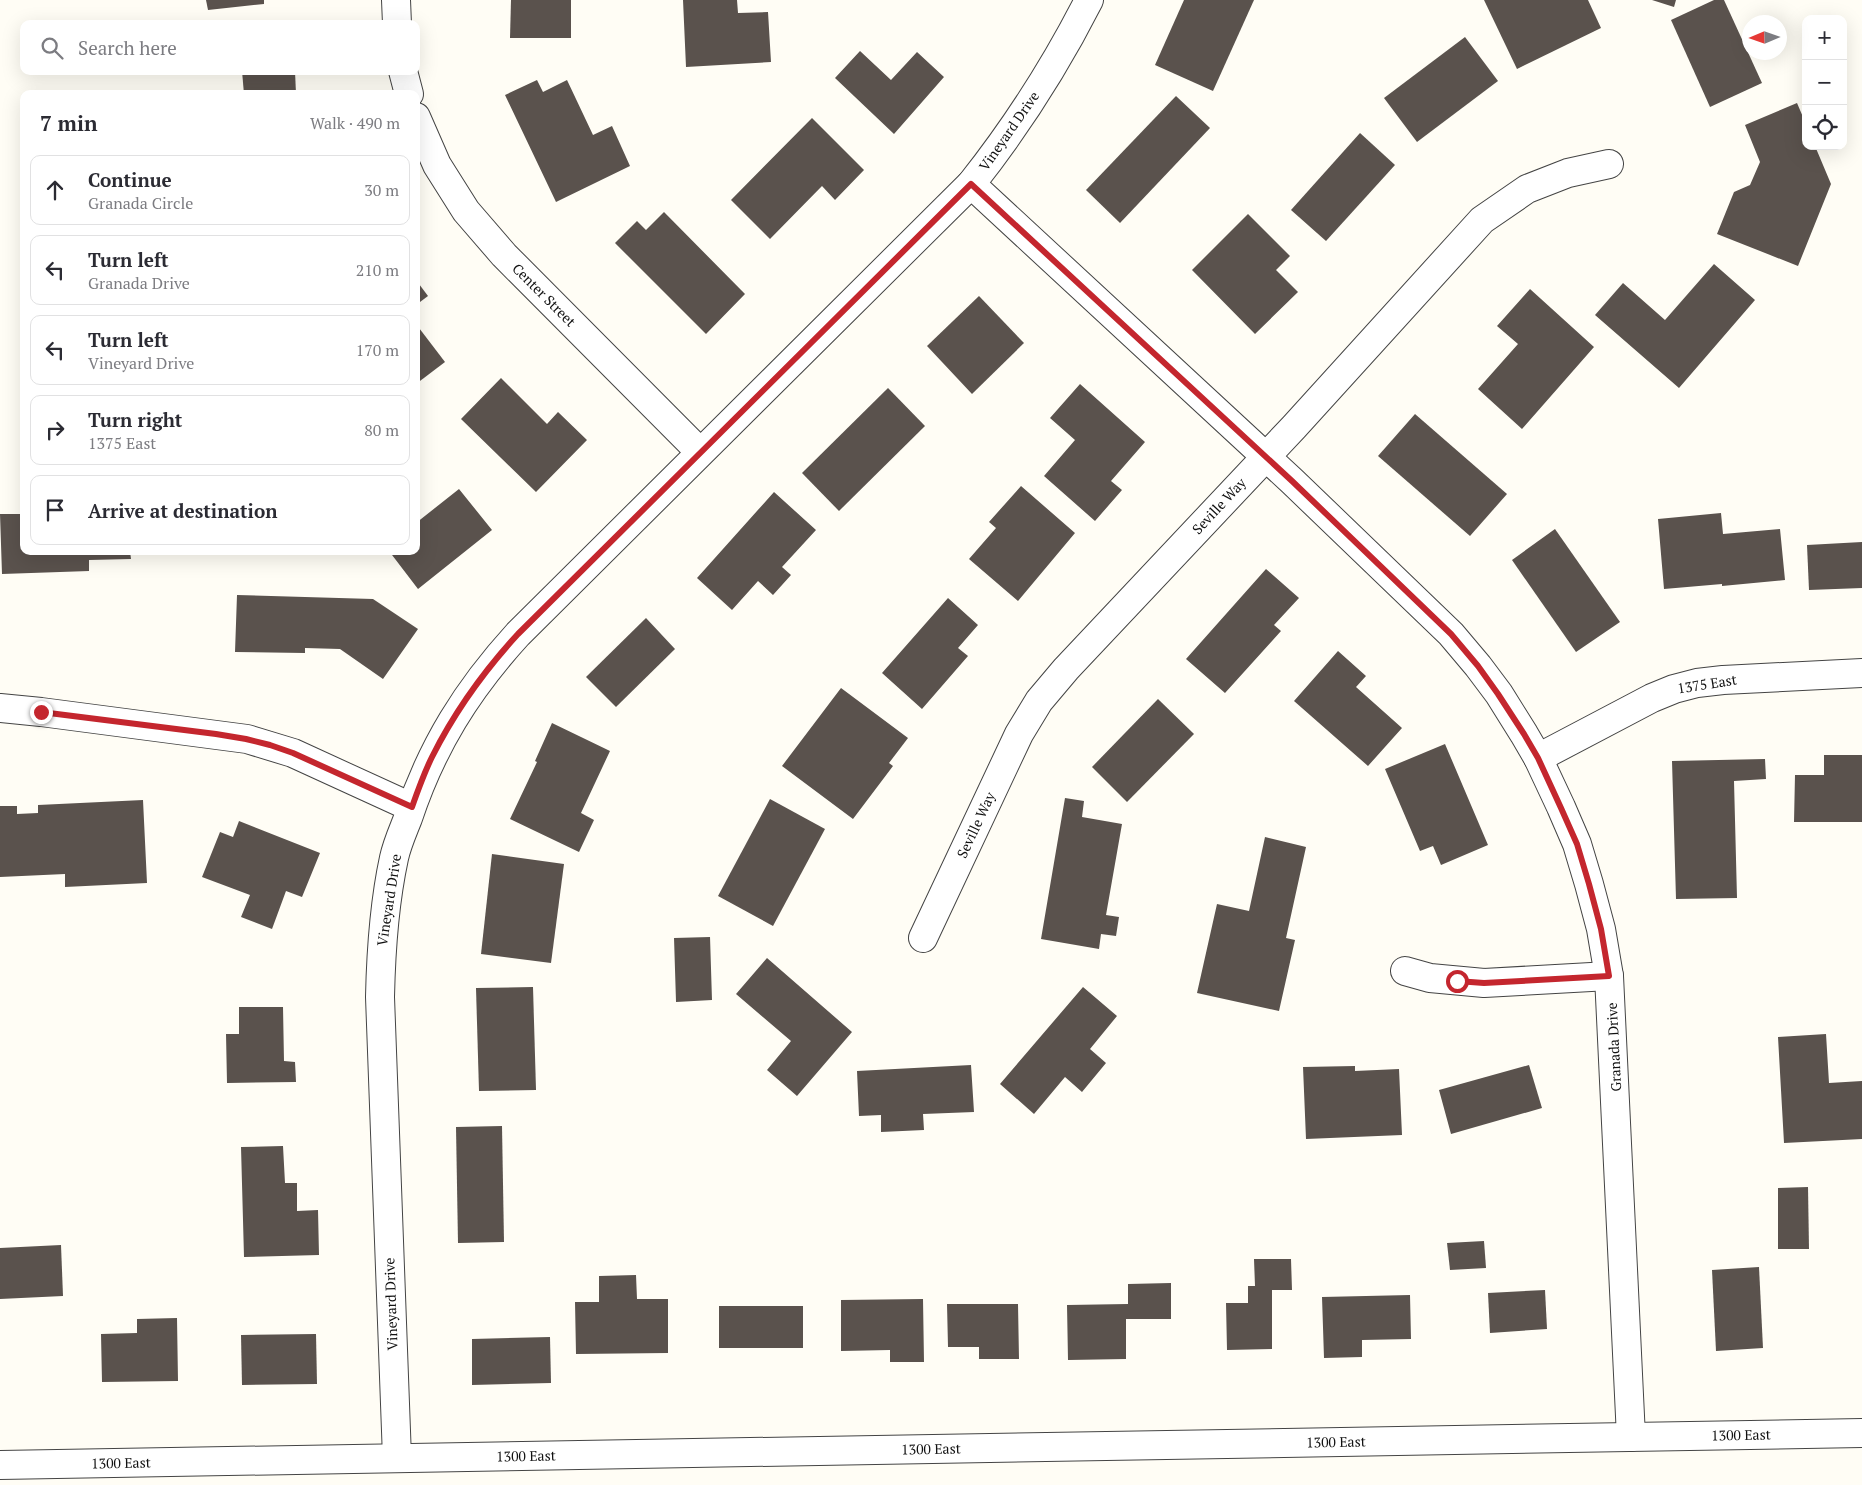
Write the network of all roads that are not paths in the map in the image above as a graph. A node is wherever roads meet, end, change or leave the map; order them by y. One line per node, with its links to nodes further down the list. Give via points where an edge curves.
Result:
1 (396, 0): 3 (street)
2 (1089, 0): 8 (street, Vineyard Drive, via 1035,96)
3 (397, 20)
4 (404, 75): 5 (street)
5 (407, 90)
6 (420, 126): 9 (street, Center Street, via 437,165 466,211 504,255)
7 (1609, 164): 10 (street, Seville Way, via 1568,173 1527,188 1482,220)
8 (971, 184): 9 (street, Vineyard Drive); 10 (street, Granada Drive)
9 (700, 452): 14 (street, Vineyard Drive, via 491,664 448,727 431,758)
10 (1266, 457): 13 (street, Granada Drive, via 1451,634 1498,694); 15 (street, Seville Way, via 1039,701 1019,734)
11 (1862, 673): 13 (street, 1375 East, via 1723,680 1674,689)
12 (0, 708): 14 (street, via 246,739 293,753)
13 (1538, 758): 17 (street, Granada Drive, via 1579,852 1601,929)
14 (412, 807): 20 (street, Vineyard Drive, via 395,856 381,949 380,997)
15 (923, 938)
16 (1405, 971): 17 (street, via 1430,978 1484,983)
17 (1609, 976): 19 (street, Granada Drive)
18 (1862, 1433): 19 (street, 1300 East)
19 (1631, 1437): 20 (street, 1300 East)
20 (398, 1458): 22 (street, 1300 East)
21 (0, 1465): 22 (street, 1300 East)
22 (168, 1473)

